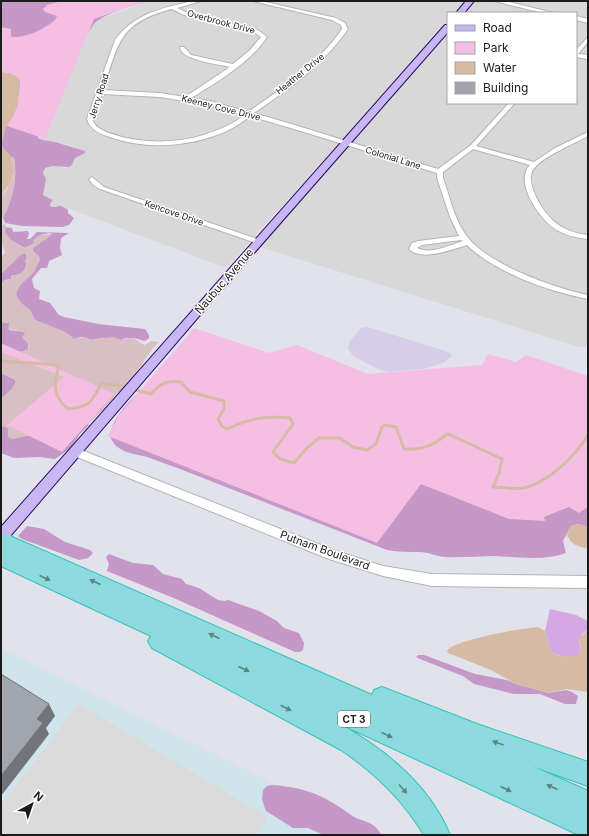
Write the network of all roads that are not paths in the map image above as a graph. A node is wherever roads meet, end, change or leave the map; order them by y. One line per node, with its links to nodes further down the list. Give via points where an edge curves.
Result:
1 (199, 1): 5 (street, Jerry Road)
2 (255, 1): 20 (street, Heather Drive, via 333,19 342,23 345,28 314,65)
3 (470, 1): 6 (main road)
4 (497, 1): 7 (street)
5 (174, 8): 16 (street, Overbrook Drive, via 262,34 262,41); 17 (street, Jerry Road, via 142,18 123,32)
6 (461, 12)
7 (546, 12)
8 (577, 18): 9 (street)
9 (588, 21)
10 (447, 28): 22 (main road, Naubuc Avenue)
11 (588, 39): 13 (street)
12 (182, 48): 16 (street, via 184,53 190,56)
13 (577, 53)
14 (577, 54): 15 (street)
15 (588, 57)
16 (234, 66): 18 (street, Overbrook Drive)
17 (100, 92): 18 (street, Keeney Cove Drive, via 145,93); 20 (street, Jerry Road, via 90,119 92,125 103,133 136,142 160,143 209,136 230,128)
18 (187, 98): 20 (street, Keeney Cove Drive)
19 (511, 104): 23 (street)
20 (249, 114): 22 (street, Keeney Cove Drive)
21 (588, 134): 24 (street)
22 (347, 142): 25 (street, Colonial Lane); 29 (main road, Naubuc Avenue)
23 (472, 147): 24 (street); 25 (street)
24 (534, 164): 27 (street, via 528,171 527,181 543,215 563,230)
25 (440, 172): 28 (street, via 440,178)
26 (92, 179): 29 (street, Kencove Drive, via 101,188)
27 (588, 237)
28 (466, 240): 28 (street, via 421,243 413,248 426,253); 30 (street, via 489,259 538,282 561,291)
29 (259, 241): 31 (main road, Naubuc Avenue)
30 (588, 297)
31 (76, 452): 32 (main road, Naubuc Avenue); 34 (street, Putnam Boulevard, via 334,555 383,571 452,581)
32 (1, 538): 33 (highway, CT 3)
33 (11, 556): 35 (highway, CT 3, one-way to 35); 36 (highway, CT 3, one-way to 33)
34 (588, 582)
35 (119, 612): 39 (highway, CT 3, one-way to 39); 40 (highway, one-way to 40, via 140,630 162,643 359,749 400,785)
36 (313, 680): 37 (highway, one-way to 36, via 471,733 348,685); 38 (highway, CT 3, one-way to 36)
37 (588, 774)
38 (588, 803)
39 (588, 826)
40 (438, 835)

